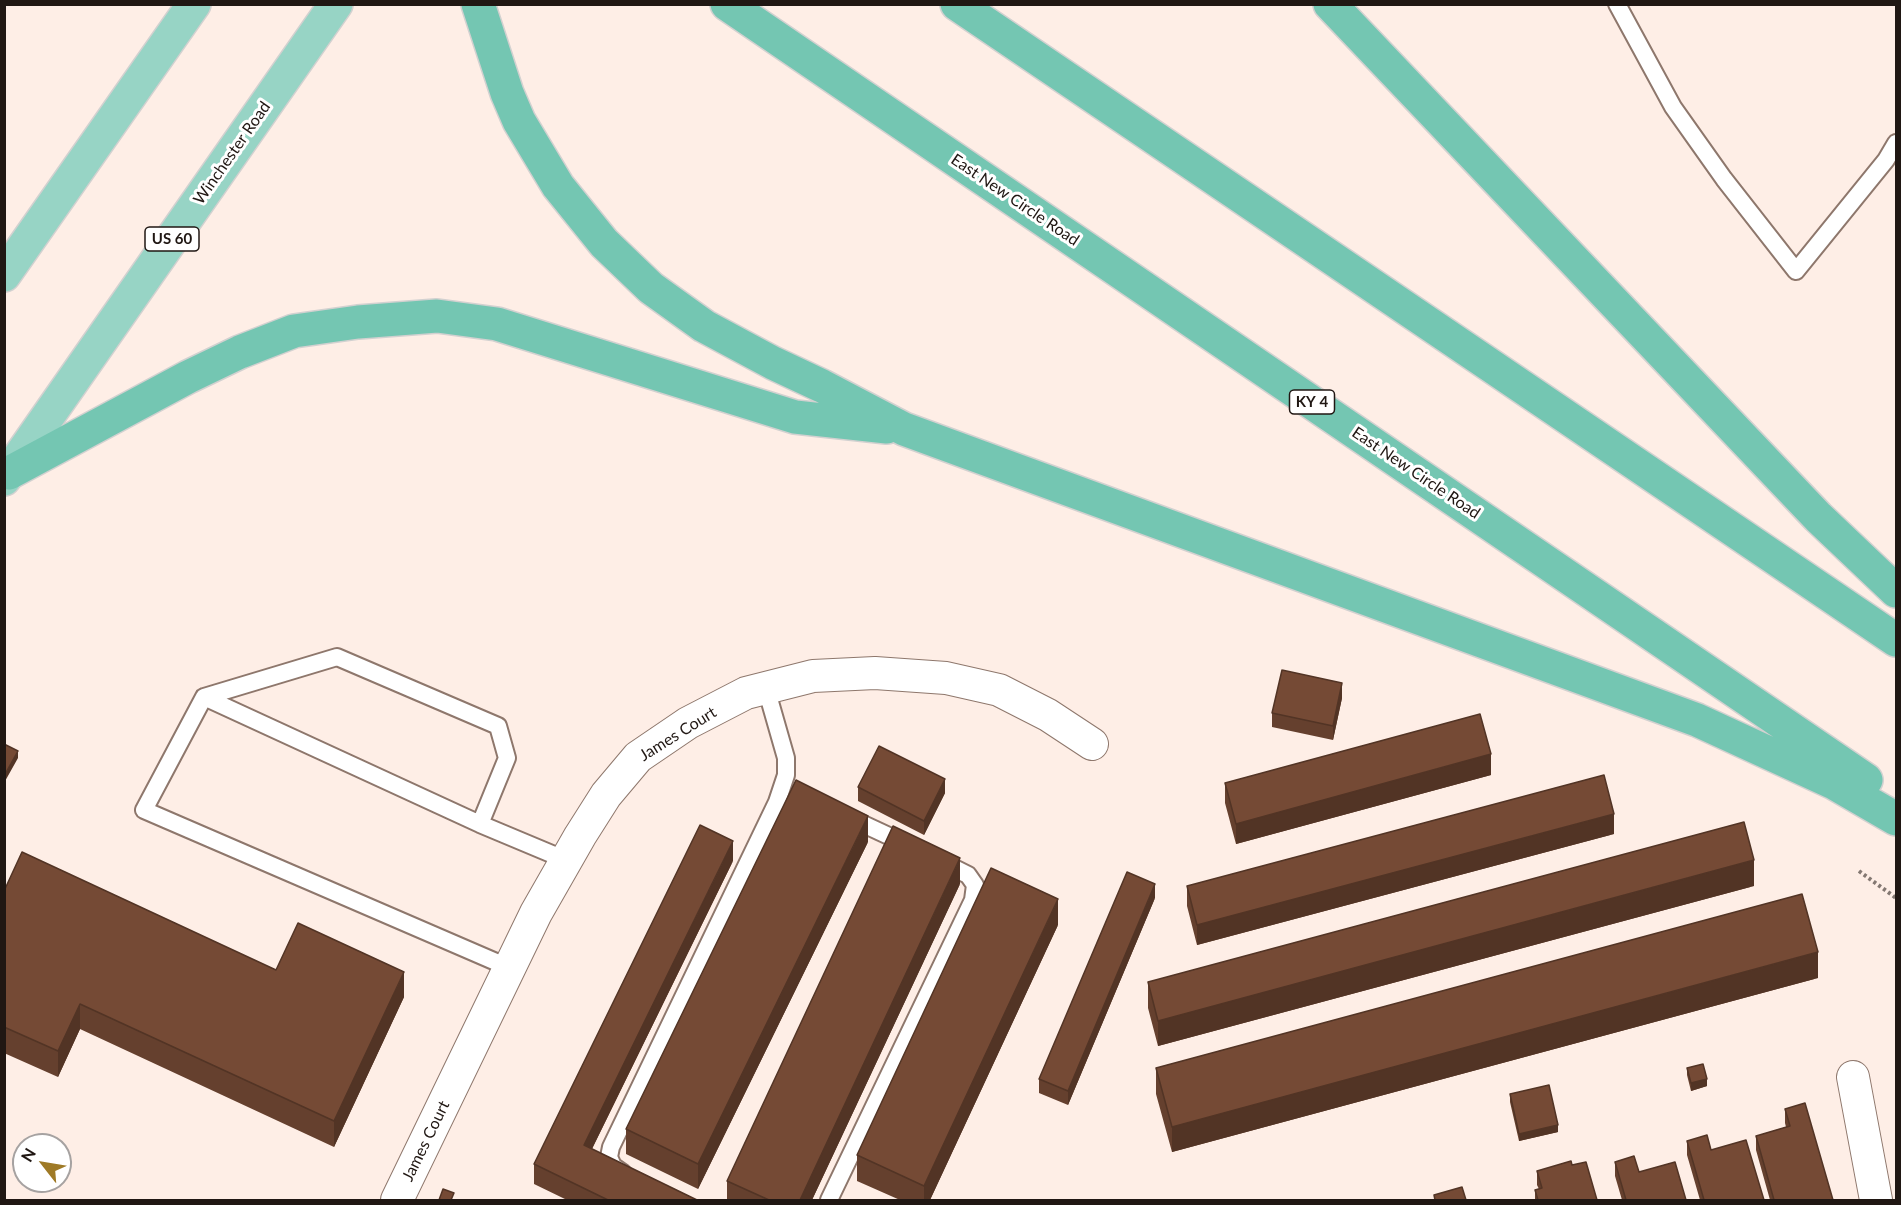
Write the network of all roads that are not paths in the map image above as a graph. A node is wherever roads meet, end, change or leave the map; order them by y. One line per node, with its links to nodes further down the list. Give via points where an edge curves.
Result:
1 (194, 4): 11 (main road)
2 (336, 4): 13 (main road, Winchester Road / US 60)
3 (478, 4): 12 (highway, via 519,121 558,186 604,243 651,288 704,326)
4 (727, 4): 19 (highway, East New Circle Road / KY 4)
5 (957, 4): 15 (highway)
6 (1330, 4): 9 (highway)
7 (1348, 4): 9 (highway)
8 (1617, 4): 10 (lane, via 1673,107 1796,271)
9 (1404, 84): 14 (highway, via 1818,517)
10 (1896, 143)
11 (4, 275)
12 (904, 429): 13 (highway, via 795,417 497,324 437,316 294,331 188,377); 21 (highway, via 1697,720 1834,783)
13 (7, 476)
14 (1896, 591)
15 (1896, 640)
16 (766, 688): 18 (street, James Court, via 813,676 844,674 946,678 999,690); 23 (street, James Court, via 746,693 688,723 638,757 606,795); 26 (lane, via 786,758 788,788 772,813 611,1147 609,1157 613,1166)
17 (204, 697): 22 (lane); 22 (lane, via 338,657 498,726 507,758); 24 (lane, via 144,810)
18 (1092, 744)
19 (1896, 801)
20 (835, 810): 28 (lane, via 968,875 975,885 973,900)
21 (1896, 819)
22 (480, 824): 23 (lane)
23 (566, 860): 24 (street, James Court)
24 (510, 968): 27 (street, James Court)
25 (1853, 1077): 29 (street)
26 (636, 1180)
27 (397, 1200)
28 (829, 1200)
29 (1876, 1200)

